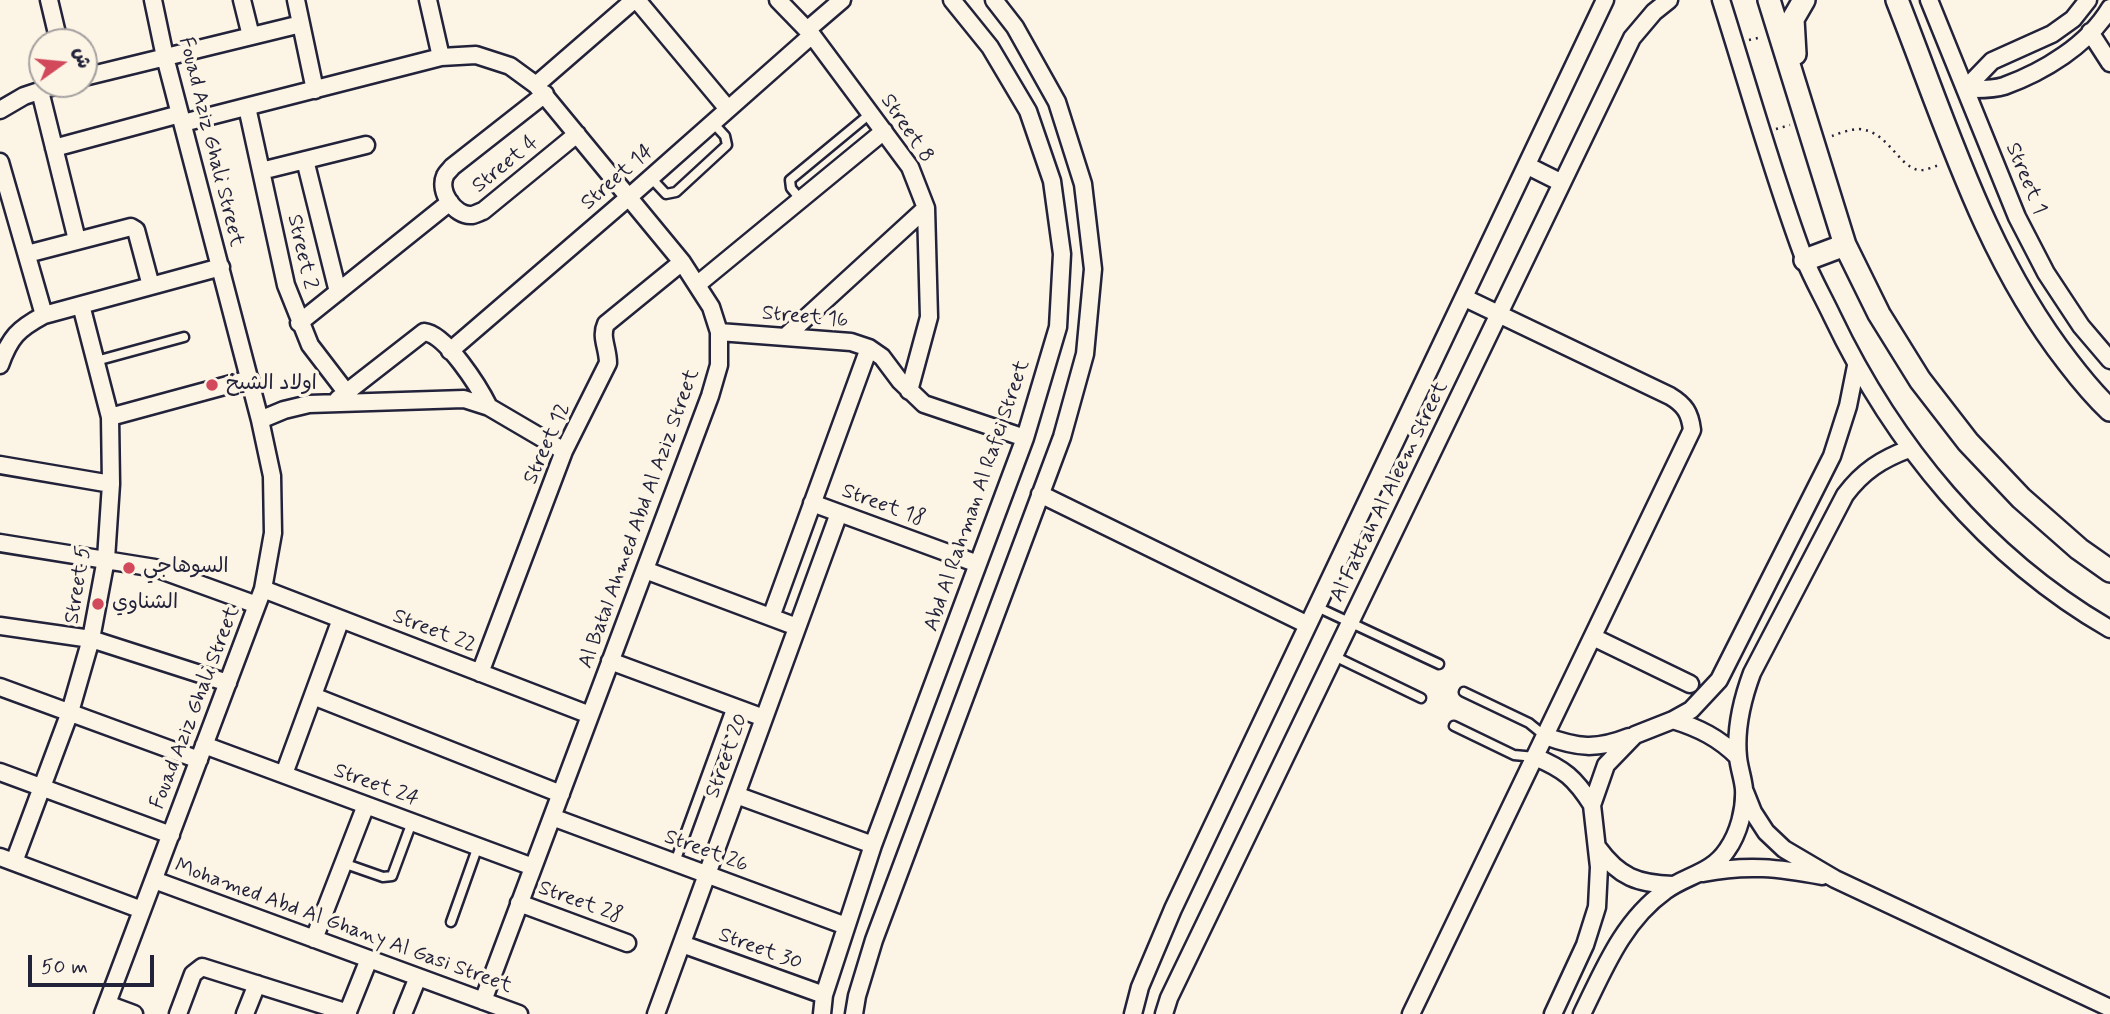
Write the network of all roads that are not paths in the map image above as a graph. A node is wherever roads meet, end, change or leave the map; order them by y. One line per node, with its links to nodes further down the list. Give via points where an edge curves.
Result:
1 (49, 0): 21 (street)
2 (153, 0): 25 (street, Fouad Aziz Ghali Street)
3 (242, 0): 24 (street)
4 (296, 0): 20 (street)
5 (428, 0): 26 (street)
6 (636, 0): 32 (street, Street 4); 36 (street)
7 (778, 0): 23 (street, Street 8)
8 (842, 0): 23 (street, Street 14)
9 (952, 0): 86 (street, Abd Al Rahman Al Rafei Street, via 990,47 1028,111 1052,181 1062,254 1058,327)
10 (994, 0): 91 (street, via 1015,27 1057,102 1083,184 1093,269 1086,354)
11 (1605, 0): 47 (street, Al Fattah Al Aleem Street)
12 (1669, 0): 50 (street, Al Fattah Al Aleem Street, via 1632,38)
13 (1721, 0): 59 (street)
14 (1769, 0): 29 (street)
15 (1804, 0): 29 (street, via 1793,19)
16 (1897, 0): 83 (street, via 1985,225 2016,285 2053,342)
17 (1929, 0): 30 (street, Street 1)
18 (2083, 2): 30 (street, via 2073,19 2052,34 1992,61)
19 (2110, 8): 22 (street)
20 (301, 24): 24 (street); 31 (street)
21 (56, 28)
22 (2090, 32): 27 (street); 30 (street, via 2065,54 2001,87)
23 (809, 33): 36 (street, Street 14); 38 (street, Street 8)
24 (251, 36): 25 (street)
25 (166, 57): 28 (street); 39 (street, Fouad Aziz Ghali Street)
26 (441, 57): 31 (street, Al Batal Ahmed Abd Al Aziz Street); 32 (street, Al Batal Ahmed Abd Al Aziz Street, via 476,55 510,66)
27 (2110, 63)
28 (98, 74)
29 (1797, 89): 57 (street)
30 (1965, 89): 75 (street, Street 1, via 2017,217 2046,273)
31 (315, 90): 35 (street, Al Batal Ahmed Abd Al Aziz Street)
32 (541, 90): 42 (street, Al Batal Ahmed Abd Al Aziz Street); 54 (street, Street 4, via 452,167 444,177 443,191)
33 (28, 95): 37 (street)
34 (42, 98): 44 (street)
35 (247, 107): 39 (street, Al Batal Ahmed Abd Al Aziz Street); 48 (street, Street 2)
36 (728, 109): 40 (street, Street 14)
37 (0, 110)
38 (871, 113): 41 (street, Street 8); 53 (lane, via 790,180)
39 (182, 119): 44 (street, Al Batal Ahmed Abd Al Aziz Street); 61 (street, Fouad Aziz Ghali Street)
40 (713, 123): 49 (street, Street 14); 49 (lane, via 727,145 676,192 666,194)
41 (884, 131): 53 (street); 55 (street, Street 8, via 910,167)
42 (577, 134): 52 (street, Al Batal Ahmed Abd Al Aziz Street); 54 (street, Street 4, via 483,211 458,212)
43 (366, 145): 45 (street)
44 (54, 148): 56 (street)
45 (305, 160): 48 (street); 64 (street)
46 (0, 162): 51 (street)
47 (1528, 166): 50 (street); 65 (street, Al Fattah Al Aleem Street)
48 (261, 171): 69 (street, Street 2)
49 (651, 178): 52 (street, Street 14)
50 (1562, 183): 67 (street, Al Fattah Al Aleem Street)
51 (4, 186): 58 (street)
52 (629, 197): 60 (street, Al Batal Ahmed Abd Al Aziz Street); 74 (street, Street 14)
53 (801, 200): 62 (street)
54 (450, 202): 64 (street)
55 (926, 208): 72 (street); 80 (street, Street 8, via 929,317)
56 (78, 240): 58 (street); 63 (street, via 131,227)
57 (1845, 245): 59 (street); 98 (street, via 1879,314 1920,380 1968,442 2021,498)
58 (27, 254): 68 (street)
59 (1805, 260): 78 (street)
60 (682, 262): 62 (street, Al Batal Ahmed Abd Al Aziz Street); 88 (street, Street 12, via 606,324 603,337 608,363)
61 (220, 267): 63 (street); 79 (street, Fouad Aziz Ghali Street)
62 (698, 284): 70 (street, Al Batal Ahmed Abd Al Aziz Street)
63 (151, 286): 66 (street)
64 (338, 292): 69 (street)
65 (1465, 298): 67 (street); 101 (street, Al Fattah Al Aleem Street)
66 (81, 305): 68 (street); 76 (street, Street 5)
67 (1499, 314): 104 (street, Al Fattah Al Aleem Street); 109 (street, via 1670,396 1690,415 1692,430)
68 (44, 315): 77 (street, via 23,326 8,344)
69 (299, 323): 81 (street, Street 2)
70 (719, 332): 72 (street, Street 16); 97 (street, Al Batal Ahmed Abd Al Aziz Street, via 719,365 713,386)
71 (184, 337): 76 (lane)
72 (785, 337): 73 (street, Street 16, via 851,342)
73 (869, 348): 80 (street, Street 16); 92 (street)
74 (450, 351): 81 (street, via 433,333 425,332); 82 (street)
75 (2110, 360)
76 (96, 361): 84 (street, Street 5)
77 (0, 365)
78 (1856, 366): 87 (street); 125 (street, via 1832,456 1730,662 1706,696)
79 (250, 379): 84 (street); 85 (street, Fouad Aziz Ghali Street)
80 (909, 391): 86 (street, Street 16, via 924,404)
81 (341, 397): 82 (street, via 464,399); 85 (street)
82 (489, 407): 88 (street)
83 (2110, 410)
84 (110, 417): 90 (street, Street 5)
85 (260, 420): 99 (street, Fouad Aziz Ghali Street, via 272,476 273,533)
86 (1024, 438): 96 (street, Abd Al Rahman Al Rafei Street)
87 (1909, 449): 108 (street, via 1962,511 2020,568); 131 (street, via 1869,468 1845,495 1752,673 1740,714)
88 (564, 451): 114 (street, Street 12)
89 (0, 465): 90 (street)
90 (111, 484): 95 (street, Street 5)
91 (1040, 494): 105 (street); 158 (street)
92 (813, 503): 93 (street, Street 18); 102 (street)
93 (839, 513): 96 (street, Street 18); 107 (street, Street 20)
94 (0, 543): 95 (street)
95 (106, 559): 100 (street, via 155,568); 110 (street, Street 5)
96 (978, 564): 143 (street, Abd Al Rahman Al Rafei Street)
97 (645, 570): 102 (street); 112 (street, Al Batal Ahmed Abd Al Aziz Street)
98 (2110, 571)
99 (263, 589): 100 (street, Fouad Aziz Ghali Street); 103 (street, Street 22)
100 (257, 605): 115 (street, Fouad Aziz Ghali Street)
101 (1317, 607): 104 (lane); 105 (street, Al Fattah Al Aleem Street)
102 (771, 617): 107 (street)
103 (341, 619): 114 (street, Street 22); 119 (street)
104 (1350, 622): 111 (street, Al Fattah Al Aleem Street); 113 (lane)
105 (1308, 625): 182 (street, Al Fattah Al Aleem Street, via 1173,909)
106 (0, 626): 110 (street)
107 (797, 627): 124 (street, Street 20)
108 (2110, 628)
109 (1593, 637): 116 (street); 128 (street)
110 (91, 639): 115 (street); 122 (street, Street 5)
111 (1334, 656): 120 (lane); 183 (street, Al Fattah Al Aleem Street)
112 (610, 661): 121 (street); 123 (street, Al Batal Ahmed Abd Al Aziz Street)
113 (1439, 664)
114 (480, 673): 123 (street, Street 22)
115 (228, 683): 129 (street, Fouad Aziz Ghali Street)
116 (1690, 684)
117 (0, 687): 122 (street, Street 24)
118 (1464, 692): 128 (lane, via 1529,723)
119 (313, 696): 133 (street); 136 (street)
120 (1421, 698)
121 (732, 706): 124 (street); 147 (lane)
122 (70, 712): 129 (street, Street 24); 134 (street, Street 5)
123 (590, 715): 136 (street, Al Batal Ahmed Abd Al Aziz Street)
124 (764, 718): 137 (street, Street 20)
125 (1673, 720): 127 (street); 131 (street, via 1709,734)
126 (1454, 726): 130 (lane, via 1514,755)
127 (1635, 735): 128 (street, via 1605,746 1574,746); 139 (street, via 1606,765)
128 (1545, 736): 130 (street)
129 (202, 753): 133 (street, Street 24); 142 (street, Fouad Aziz Ghali Street)
130 (1535, 757): 139 (street, via 1558,766 1578,783); 184 (street)
131 (1738, 757): 135 (street)
132 (0, 772): 134 (street)
133 (284, 775): 138 (street, Street 24)
134 (42, 787): 142 (street); 146 (street, Street 5)
135 (1744, 790): 150 (street, via 1741,822 1727,851); 152 (street, via 1753,812 1784,849)
136 (561, 794): 140 (street, Al Batal Ahmed Abd Al Aziz Street)
137 (736, 795): 143 (street); 151 (street, Street 20)
138 (366, 805): 141 (street, Street 24); 148 (street)
139 (1592, 805): 145 (street)
140 (552, 817): 147 (street, Street 26); 149 (street, Al Batal Ahmed Abd Al Aziz Street)
141 (412, 822): 144 (street, Street 24); 148 (lane, via 392,876)
142 (171, 835): 153 (street, Fouad Aziz Ghali Street)
143 (873, 845): 156 (street, Abd Al Rahman Al Rafei Street)
144 (478, 846): 149 (street, Street 24); 159 (lane)
145 (1597, 846): 154 (street, via 1610,864 1629,877 1650,885); 185 (street, via 1599,887 1592,926)
146 (7, 860): 157 (street)
147 (675, 862): 151 (street, Street 26)
148 (343, 863): 161 (street)
149 (533, 867): 155 (street, Al Batal Ahmed Abd Al Aziz Street)
150 (1703, 873): 152 (street, via 1752,866); 154 (street)
151 (707, 874): 160 (street, Street 26); 163 (street, Street 20)
152 (1835, 878): 170 (street)
153 (154, 880): 157 (street, Fouad Aziz Ghali Street); 161 (street, Mohamed Abd Al Ghany Al Gasi Street)
154 (1673, 885): 186 (street, via 1639,914 1615,946)
155 (519, 903): 162 (street, Street 28); 169 (street, Al Batal Ahmed Abd Al Aziz Street)
156 (852, 908): 158 (street); 160 (street, Abd Al Rahman Al Rafei Street)
157 (142, 910): 171 (street, Fouad Aziz Ghali Street)
158 (883, 917): 181 (street)
159 (450, 922)
160 (846, 926): 167 (street, Abd Al Rahman Al Rafei Street)
161 (314, 939): 164 (street, Mohamed Abd Al Ghany Al Gasi Street)
162 (627, 943)
163 (682, 944): 167 (street, Street 30); 179 (street, Street 20)
164 (369, 959): 165 (street, Mohamed Abd Al Ghany Al Gasi Street); 176 (street)
165 (418, 977): 169 (street, Mohamed Abd Al Ghany Al Gasi Street); 177 (street)
166 (257, 984): 168 (street); 173 (street, via 202,967 193,974); 174 (street)
167 (824, 995): 180 (street, Abd Al Rahman Al Rafei Street)
168 (300, 998): 175 (street); 176 (street)
169 (483, 1001): 178 (street, Mohamed Abd Al Ghany Al Gasi Street)
170 (2110, 1008)
171 (105, 1009): 172 (street)
172 (134, 1014)
173 (178, 1014)
174 (245, 1014)
175 (294, 1014)
176 (348, 1014)
177 (403, 1014)
178 (519, 1014)
179 (656, 1014)
180 (822, 1014)
181 (854, 1014)
182 (1133, 1014)
183 (1164, 1014)
184 (1411, 1014)
185 (1553, 1014)
186 (1582, 1014)

